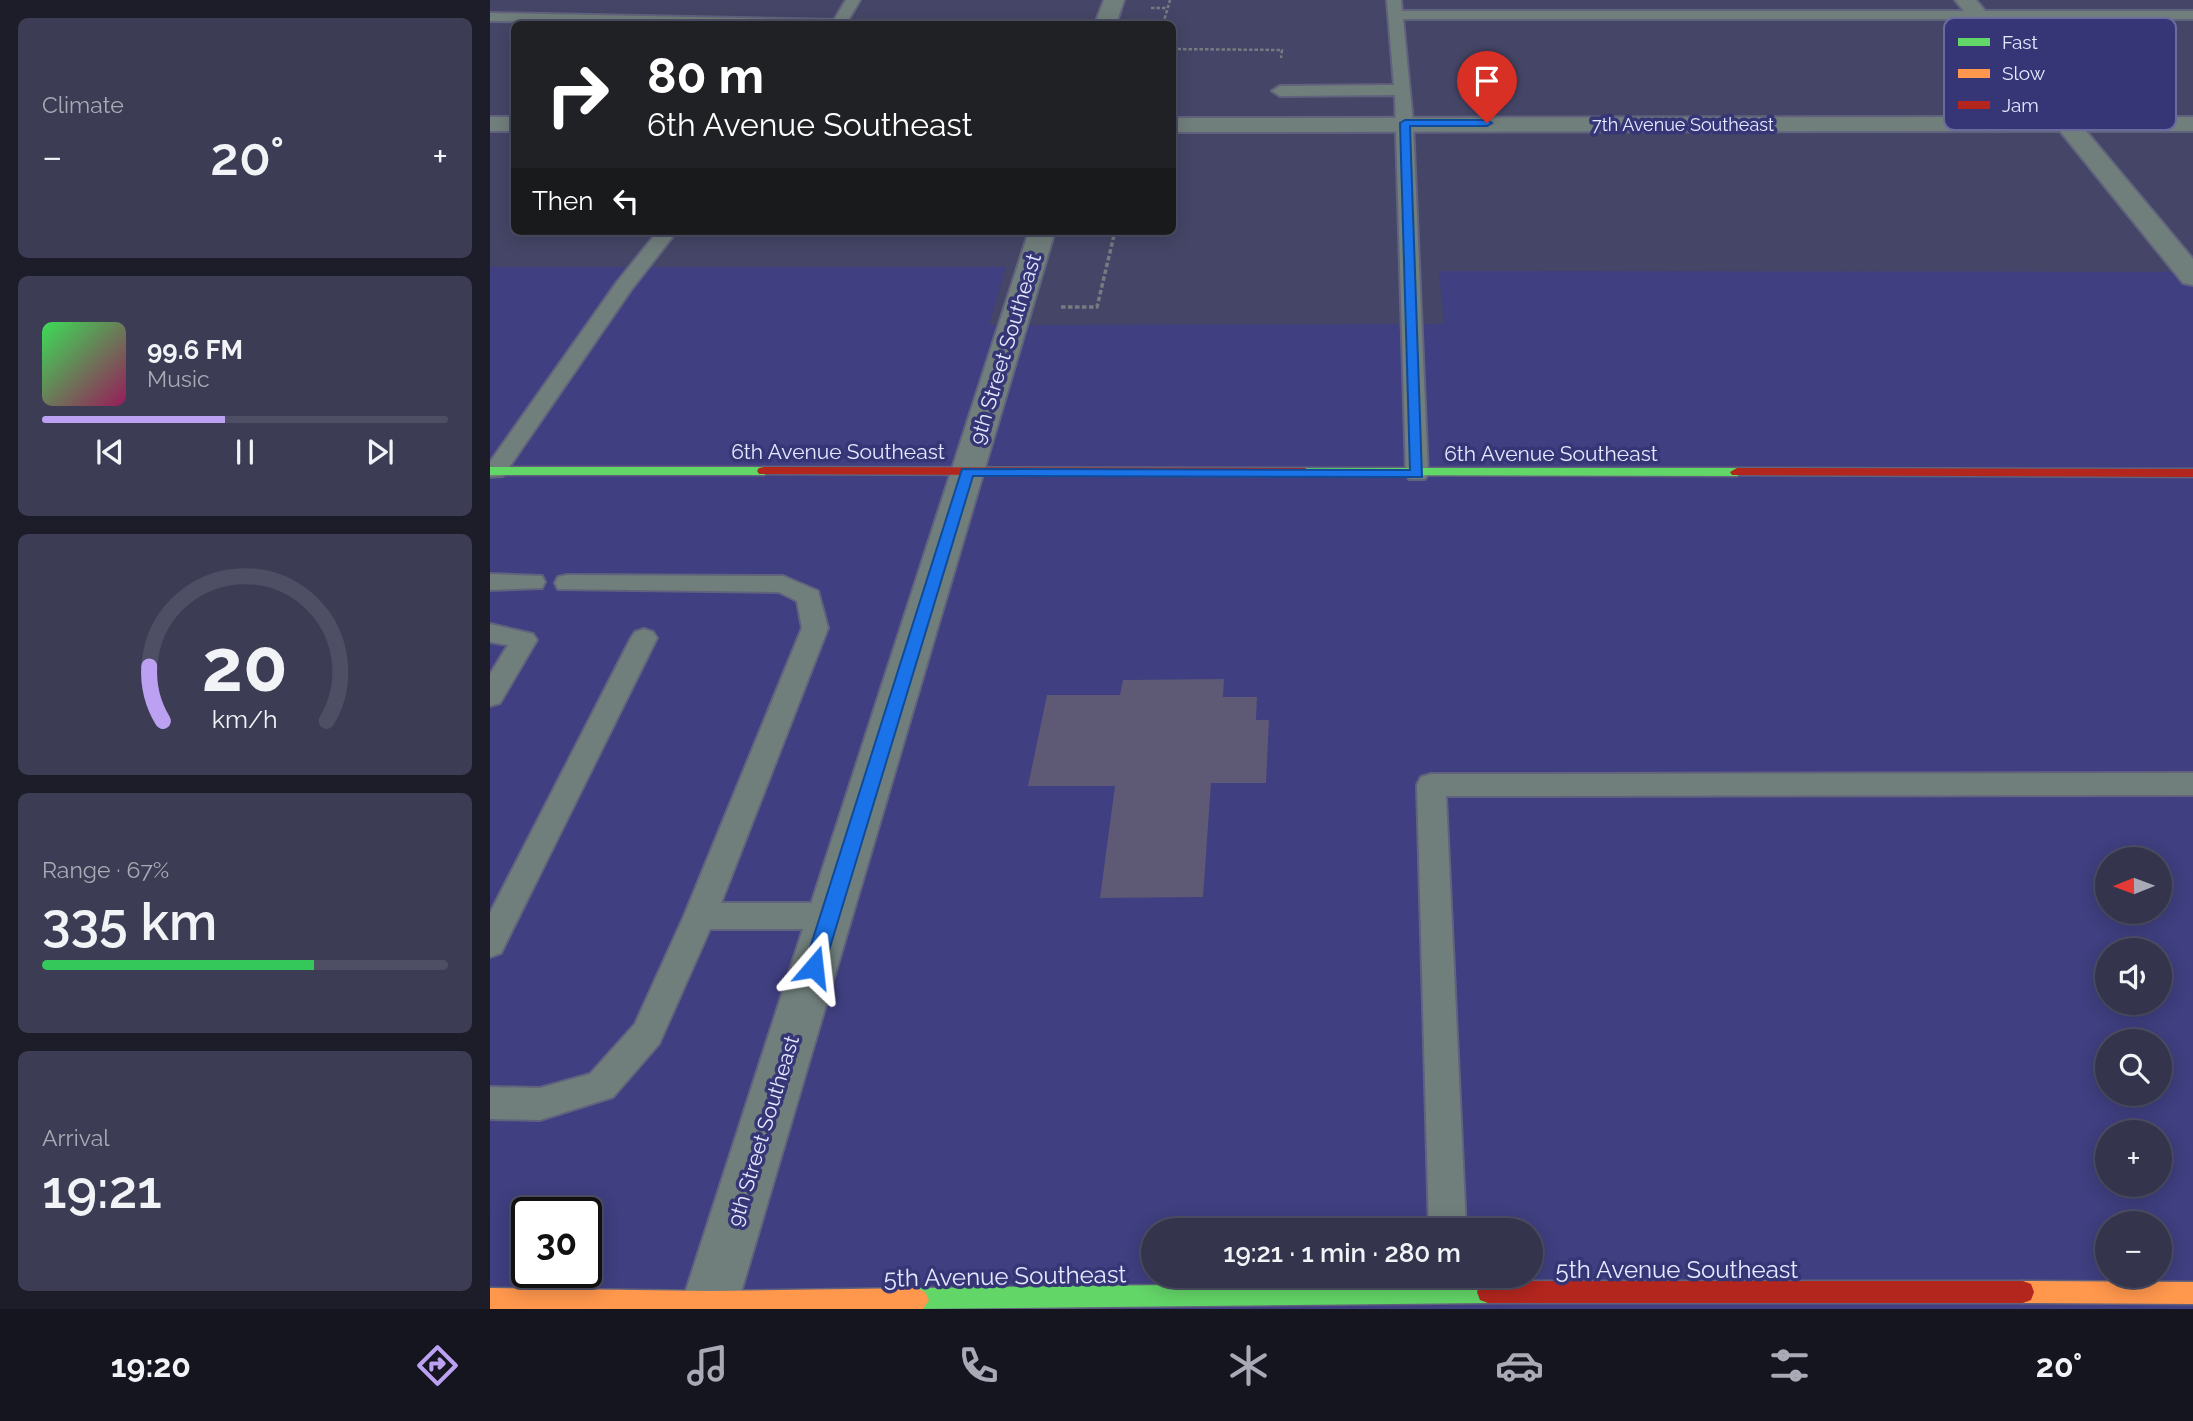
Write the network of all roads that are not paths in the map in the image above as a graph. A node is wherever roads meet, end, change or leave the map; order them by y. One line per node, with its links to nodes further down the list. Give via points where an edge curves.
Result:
1 (853, 0): 8 (lane)
2 (1114, 0): 9 (street)
3 (1395, 8): 4 (lane); 10 (lane)
4 (1971, 8): 5 (lane)
5 (2193, 15)
6 (490, 17): 7 (lane)
7 (689, 21)
8 (841, 21)
9 (1107, 21)
10 (1402, 90): 11 (lane); 12 (lane)
11 (1280, 91)
12 (1405, 123): 15 (street, 7th Avenue Southeast); 16 (street, 7th Avenue Southeast); 24 (lane)
13 (490, 124): 14 (street)
14 (511, 124)
15 (1176, 125)
16 (1944, 125)
17 (2072, 130): 20 (street)
18 (665, 235): 21 (lane)
19 (1041, 235): 22 (street, 9th Street Southeast)
20 (2193, 277)
21 (493, 471): 22 (main road, 6th Avenue Southeast)
22 (967, 472): 24 (main road, 6th Avenue Southeast); 33 (street, 9th Street Southeast)
23 (2193, 473): 24 (main road, 6th Avenue Southeast)
24 (1418, 474)
25 (490, 582): 26 (lane)
26 (533, 582)
27 (567, 583): 32 (lane, via 783,584 809,597 815,628)
28 (490, 632): 30 (lane, via 524,640)
29 (644, 638): 34 (lane)
30 (490, 696)
31 (2193, 784): 36 (lane, via 1431,785)
32 (699, 916): 33 (lane); 35 (lane, via 647,1034 601,1086 540,1104)
33 (830, 916): 41 (street, 9th Street Southeast)
34 (490, 944)
35 (490, 1103)
36 (1447, 1218)
37 (1543, 1287): 39 (main road, 5th Avenue Southeast)
38 (1314, 1288): 41 (main road, 5th Avenue Southeast)
39 (2193, 1293)
40 (490, 1300): 41 (main road, 5th Avenue Southeast)
41 (709, 1306)

